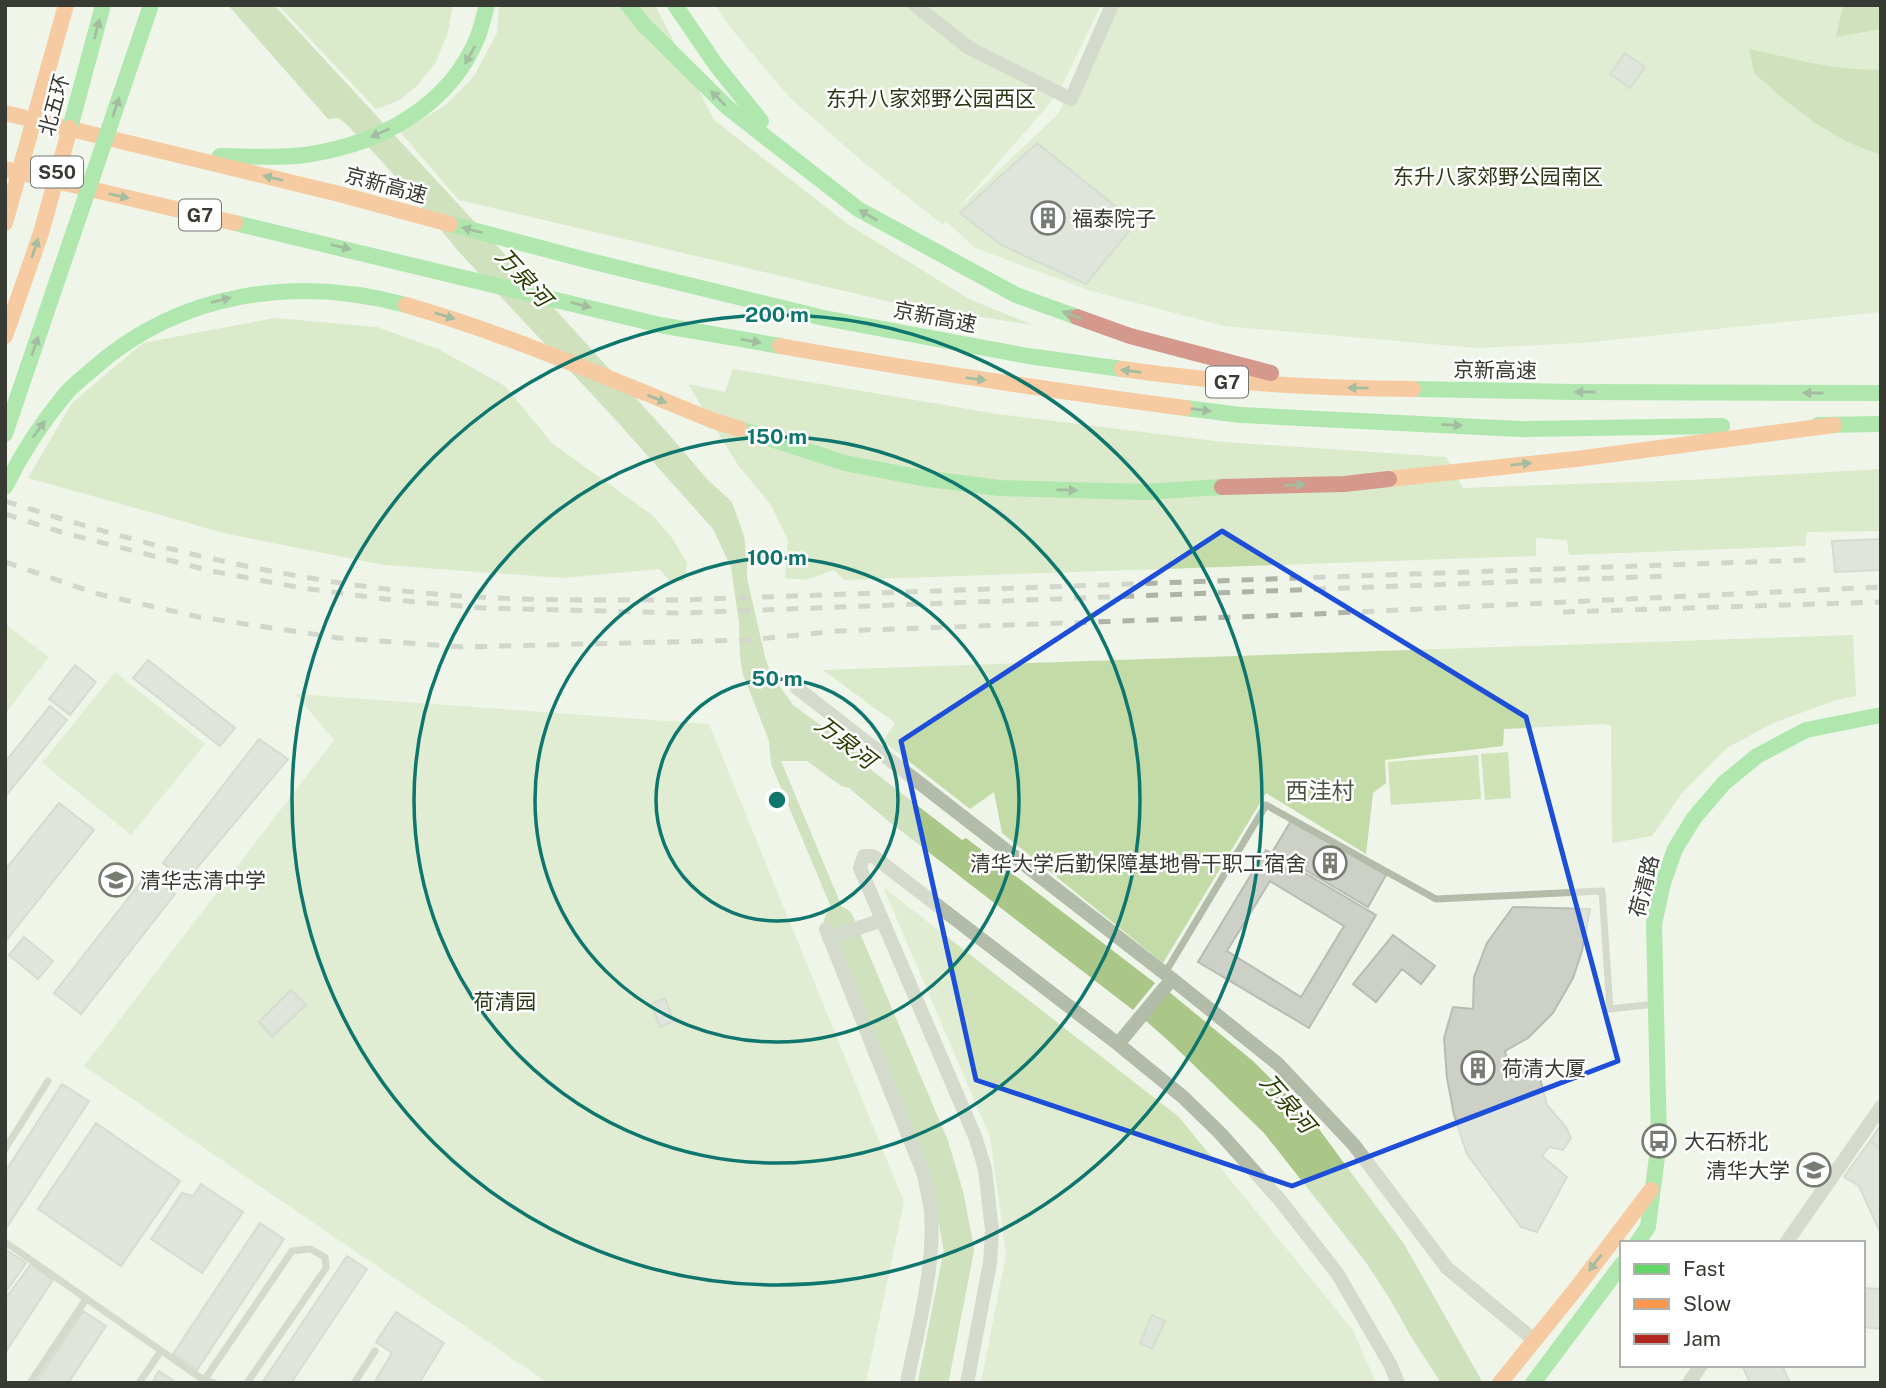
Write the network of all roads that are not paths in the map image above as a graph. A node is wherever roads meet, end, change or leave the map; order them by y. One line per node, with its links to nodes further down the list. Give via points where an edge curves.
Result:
1 (65, 5): 13 (main road, 北五环 / S50, bridge)
2 (103, 5): 14 (main road, 北五环 / S50, one-way to 2, bridge, via 41,233)
3 (151, 5): 19 (main road, one-way to 3, bridge)
4 (487, 5): 11 (main road, one-way to 11, via 469,59 455,78 413,116 388,130 351,146 310,154)
5 (628, 5): 10 (main road, one-way to 5, via 727,107)
6 (675, 5): 10 (main road, via 715,66)
7 (915, 5): 8 (street, via 969,48 1070,99)
8 (1112, 5)
9 (5, 113): 11 (main road, 京新高速 / G7)
10 (791, 156): 15 (main road, one-way to 10, via 1130,336 1016,296 858,209)
11 (184, 157): 15 (main road, 京新高速 / G7, one-way to 11, via 1190,379 1028,356 824,318)
12 (5, 169): 18 (main road, G7, one-way to 18, via 660,325 1085,395 1241,415 1520,429)
13 (5, 223)
14 (5, 336)
15 (1326, 388): 16 (main road, 京新高速 / G7, one-way to 15)
16 (1881, 393)
17 (1881, 424): 18 (main road, G7)
18 (1834, 425): 20 (main road, one-way to 18, via 22,453 64,395 111,353 161,323 213,302 292,290 373,296 448,317 714,421 834,460 999,488 1144,492 1345,484)
19 (5, 434)
20 (5, 487)
21 (797, 688): 24 (street)
22 (1881, 715): 25 (main road, 荷清路, via 1806,730 1757,756 1724,783 1694,818 1675,849 1654,924)
23 (882, 920): 26 (street, via 860,868 864,856 873,856); 47 (street, via 830,934 924,1175 931,1209 928,1274); 48 (street, via 985,1169 992,1230 990,1263)
24 (1169, 976): 25 (lane, via 1266,805 1436,899 1602,891 1610,1009); 26 (street); 36 (street, via 1278,1064 1354,1145 1447,1268)
25 (1656, 1004): 30 (main road, 荷清路, via 1659,1142)
26 (1118, 1045): 49 (street, via 1183,1097 1279,1199 1337,1273)
27 (48, 1081): 29 (lane)
28 (1881, 1107): 32 (street)
29 (5, 1149)
30 (1652, 1190): 31 (main road, 荷清路, via 1648,1227); 36 (main road, 荷清路, one-way to 36)
31 (1638, 1241)
32 (1787, 1241)
33 (5, 1242): 35 (lane)
34 (1620, 1267): 41 (main road)
35 (86, 1299): 37 (lane); 42 (lane)
36 (1534, 1340): 50 (main road, 荷清路)
37 (161, 1350): 40 (lane); 43 (lane)
38 (375, 1351): 46 (lane)
39 (1700, 1367): 51 (street)
40 (205, 1379): 44 (lane); 45 (lane, via 292,1251 310,1249 326,1257 326,1268)
41 (1534, 1381)
42 (30, 1383)
43 (139, 1383)
44 (214, 1383)
45 (247, 1383)
46 (354, 1383)
47 (907, 1383)
48 (967, 1383)
49 (1398, 1383)
50 (1500, 1383)
51 (1689, 1383)

